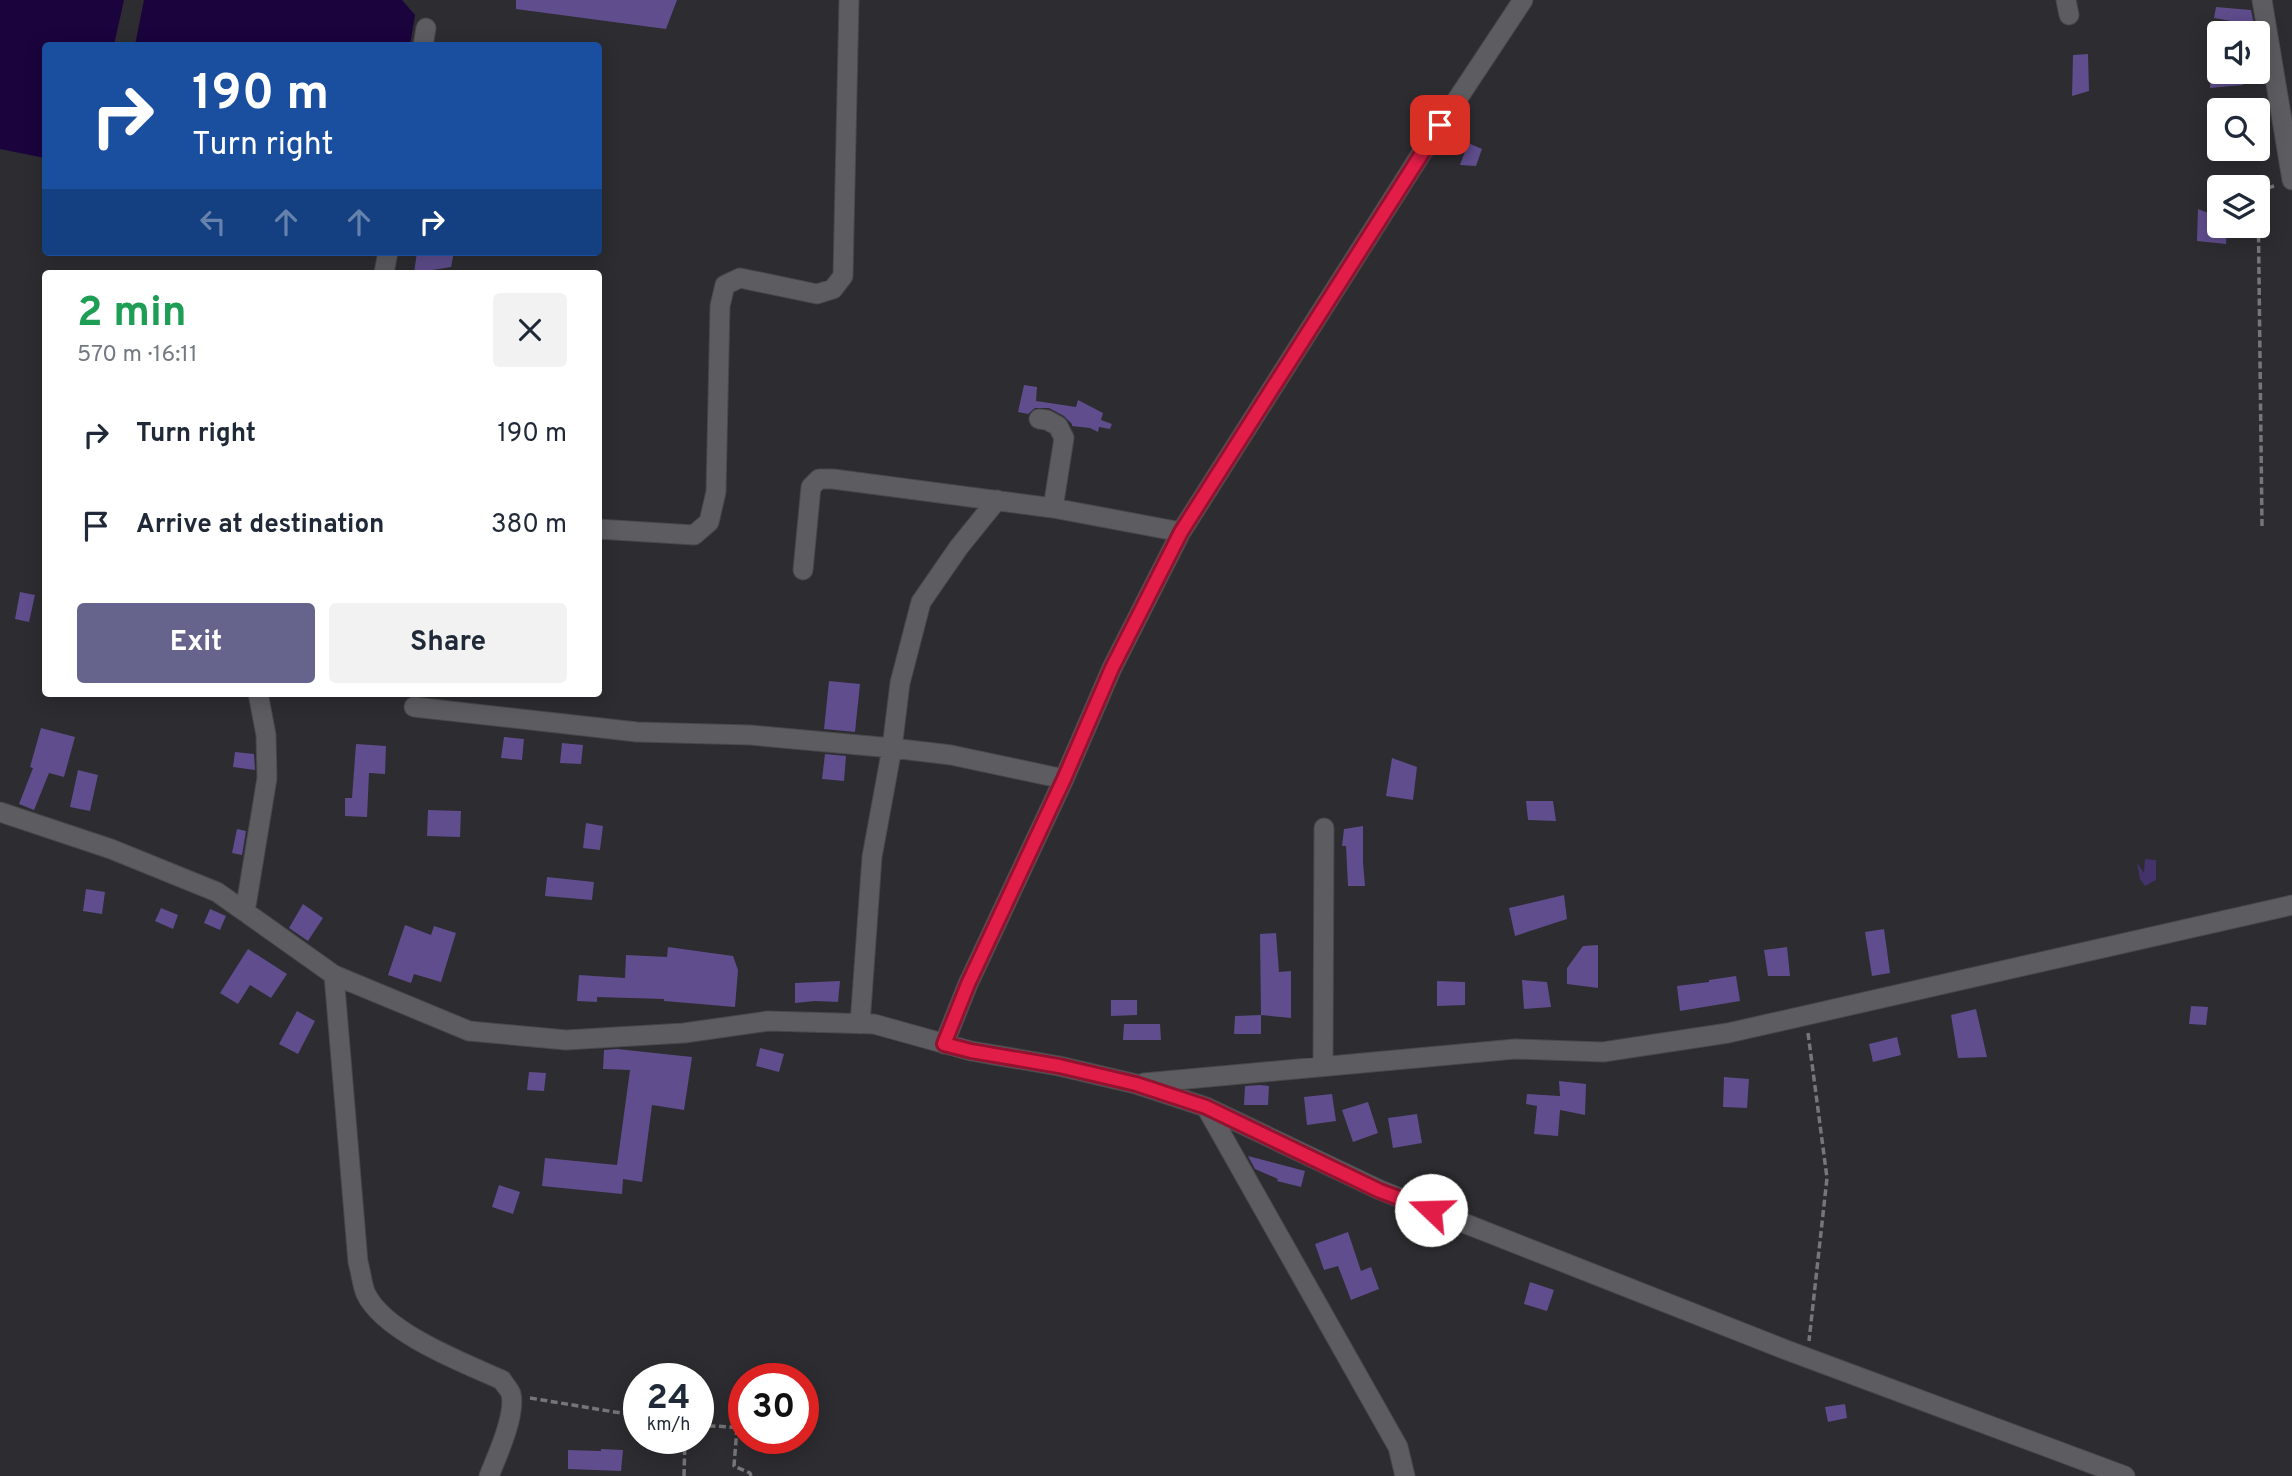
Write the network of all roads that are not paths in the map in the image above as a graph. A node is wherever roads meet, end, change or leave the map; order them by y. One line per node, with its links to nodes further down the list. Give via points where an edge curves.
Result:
1 (849, 0): 8 (street, via 843,276 833,289 817,294 740,278 725,285 720,306 716,492 709,522 694,535)
2 (1524, 0): 9 (street)
3 (2262, 0): 4 (street)
4 (2292, 180)
5 (1039, 419): 7 (street, via 1058,426 1064,438)
6 (997, 500): 7 (street); 10 (street, via 819,480 811,487); 13 (street, via 921,602 900,683)
7 (1053, 508): 9 (street)
8 (602, 529)
9 (1181, 532): 14 (street, via 1112,668)
10 (803, 570)
11 (259, 697): 18 (street, via 267,778)
12 (414, 706): 13 (street, via 638,732)
13 (892, 748): 14 (street, via 951,755); 20 (street, via 872,857)
14 (1064, 779): 21 (street)
15 (0, 812): 18 (street, via 217,891)
16 (1324, 828): 22 (street)
17 (2292, 905): 22 (street, via 1728,1033 1603,1052 1515,1049)
18 (245, 912): 19 (street)
19 (334, 975): 20 (street, via 469,1031 552,1039 684,1033 768,1020); 25 (street, via 358,1262 366,1294 385,1318 433,1349 502,1380 511,1394 508,1426)
20 (860, 1024): 21 (street)
21 (944, 1044): 23 (street)
22 (1323, 1066): 23 (street)
23 (1136, 1084): 24 (street)
24 (1206, 1107): 26 (street, via 1398,1447); 27 (street, via 1380,1191)
25 (489, 1476)
26 (1405, 1476)
27 (2125, 1476)

